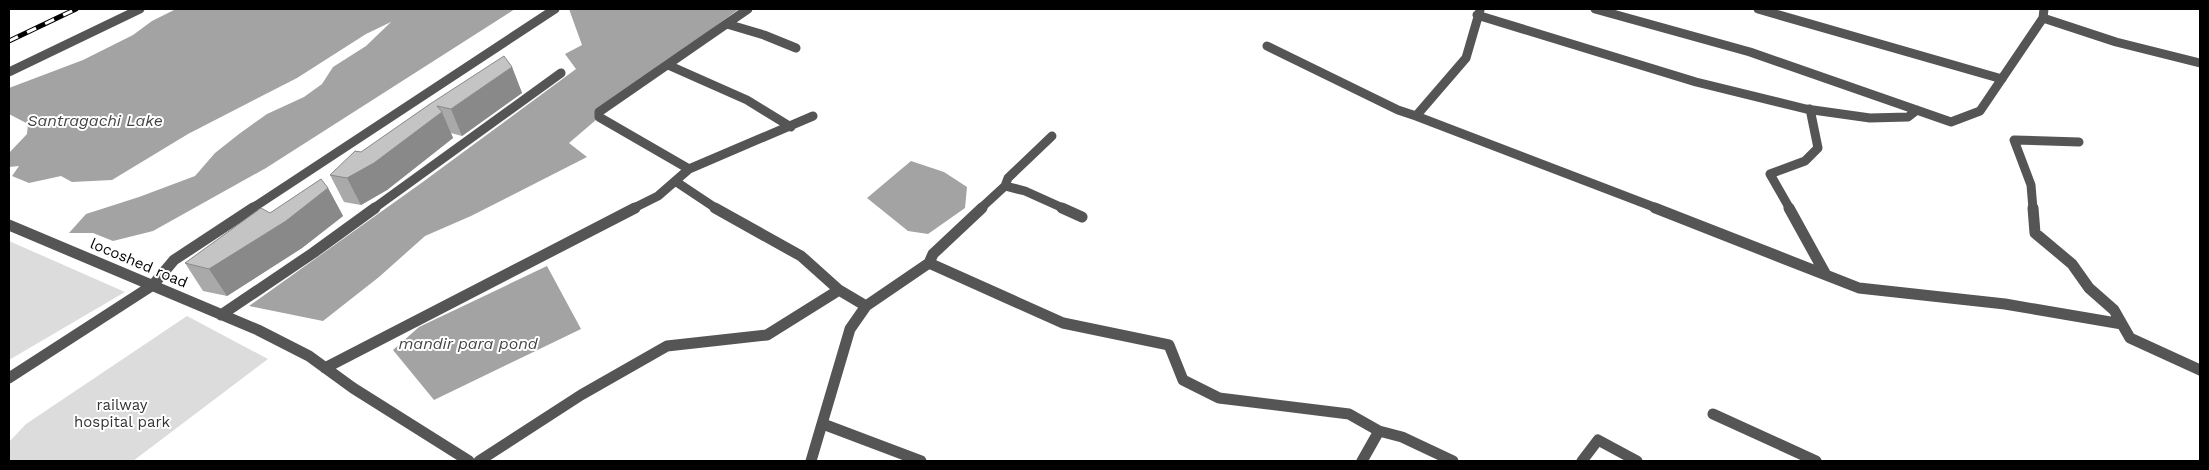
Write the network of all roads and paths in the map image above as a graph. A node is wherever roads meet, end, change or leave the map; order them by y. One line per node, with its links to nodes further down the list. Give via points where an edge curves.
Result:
1 (140, 9): 14 (street)
2 (555, 9): 31 (street, via 174,260)
3 (748, 9): 9 (street)
4 (1596, 9): 18 (street, via 1750,52)
5 (1758, 9): 16 (street)
6 (2044, 9): 8 (street)
7 (1479, 12): 17 (street, via 1696,82); 20 (street, via 1466,58)
8 (2044, 18): 12 (street, via 2116,42); 16 (street)
9 (727, 24): 11 (street); 13 (street)
10 (1267, 46): 20 (street)
11 (796, 48)
12 (2200, 63)
13 (668, 65): 21 (street, via 747,100); 24 (street, via 599,112 599,117)
14 (9, 72)
15 (562, 73): 34 (street, via 313,253)
16 (2002, 79): 18 (street, via 1980,111 1951,122)
17 (1810, 109): 18 (street, via 1870,118 1908,117); 30 (street, via 1818,148 1806,161 1770,174)
18 (1918, 110)
19 (813, 116): 21 (street)
20 (1416, 116): 30 (street)
21 (791, 127): 24 (street)
22 (1052, 136): 26 (street, via 1008,178)
23 (2079, 142): 35 (street, via 2014,140 2031,185 2035,233 2072,264 2089,288 2114,310)
24 (689, 169): 25 (street)
25 (675, 181): 32 (street, via 715,208 801,256); 36 (street, via 658,196)
26 (1005, 186): 27 (street); 29 (street, via 933,254)
27 (1082, 217)
28 (9, 225): 31 (street, locoshed road)
29 (929, 263): 33 (street); 41 (street, via 1063,323 1169,345 1183,380 1219,398 1349,414)
30 (1826, 275): 35 (street, via 1860,288 2005,304)
31 (153, 285): 34 (street, locoshed road); 38 (street)
32 (839, 290): 33 (street); 43 (street, via 767,335 667,346 582,395)
33 (866, 306): 40 (street, via 850,330)
34 (221, 315): 36 (street, locoshed road, via 258,330 309,356)
35 (2122, 324): 37 (street, via 2130,338)
36 (325, 368): 42 (street, locoshed road)
37 (2200, 370)
38 (9, 378)
39 (1713, 414): 50 (street)
40 (823, 424): 44 (street); 45 (street)
41 (1379, 431): 46 (street); 47 (street, via 1402,437)
42 (469, 461)
43 (479, 461)
44 (811, 461)
45 (922, 461)
46 (1362, 461)
47 (1453, 461)
48 (1582, 461): 49 (street, via 1598,440)
49 (1637, 461)
50 (1816, 461)

